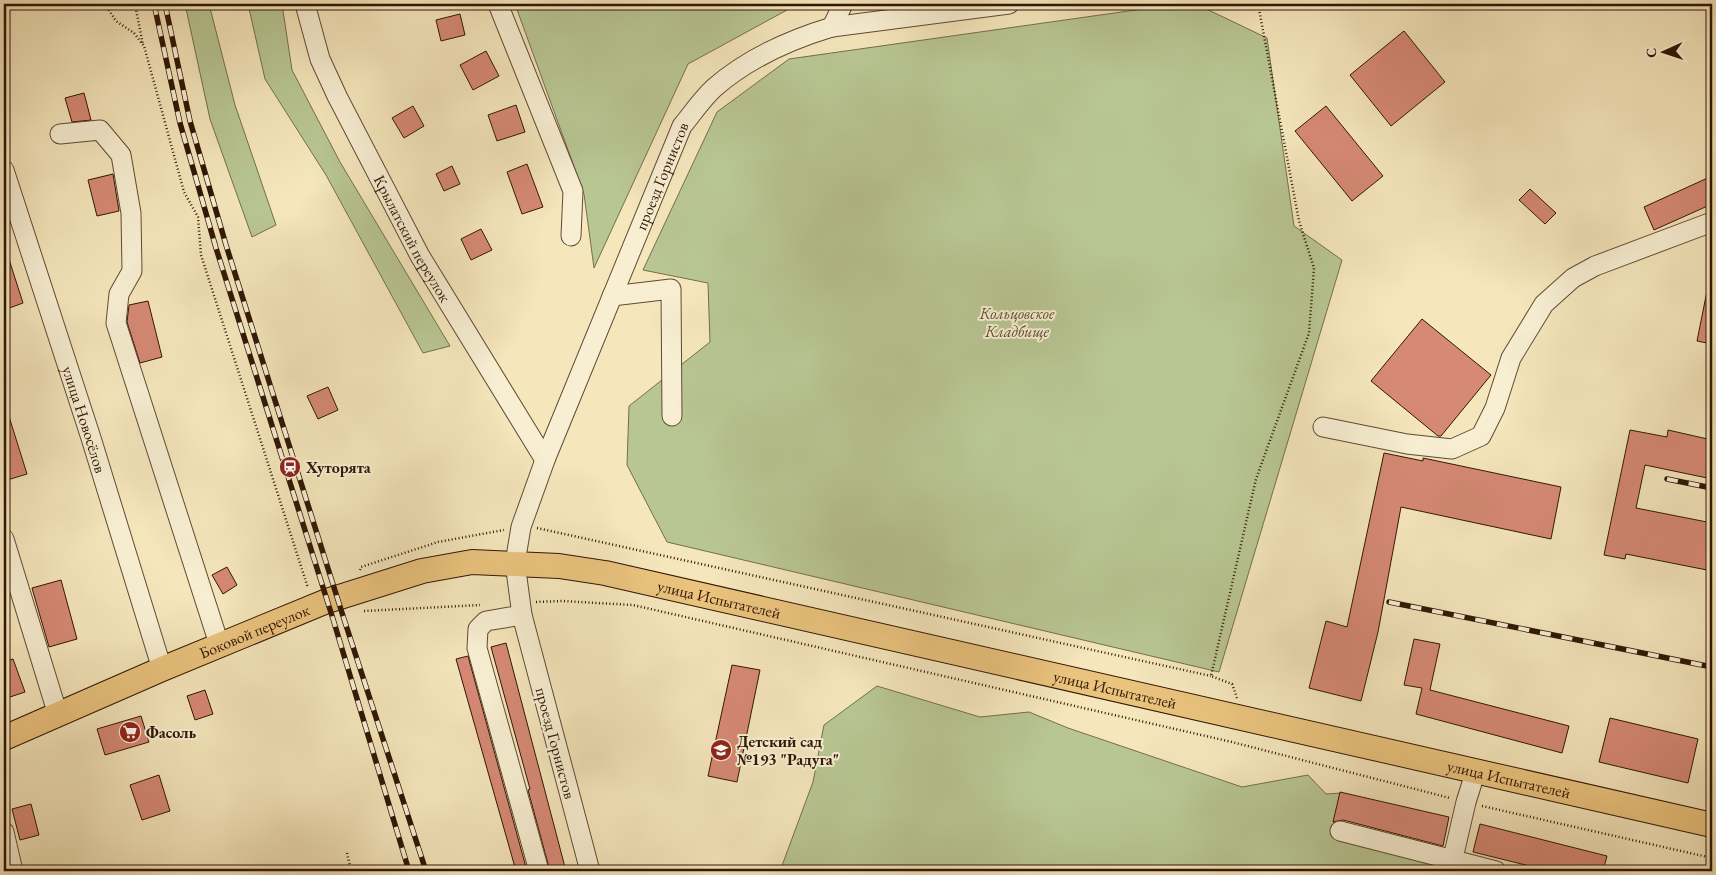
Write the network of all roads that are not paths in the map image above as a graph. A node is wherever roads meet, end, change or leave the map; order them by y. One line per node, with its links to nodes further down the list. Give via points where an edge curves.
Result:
1 (304, 4): 13 (street, Крылатский переулок, via 320,59 337,96 420,256)
2 (498, 4): 9 (street, via 573,192)
3 (843, 4): 5 (street)
4 (1009, 4): 5 (street, проезд Горнистов)
5 (832, 27): 10 (street, проезд Горнистов, via 760,55 713,89 682,126)
6 (60, 134): 17 (street, via 100,130 121,155 131,213 132,271 119,294 116,323)
7 (4, 170): 18 (street, улица Новосёлов)
8 (1712, 222): 12 (street, via 1595,266 1573,278 1544,304 1511,358 1495,408 1481,436 1452,449 1407,444)
9 (572, 236)
10 (612, 296): 11 (street, via 671,288); 13 (street, проезд Горнистов)
11 (672, 416)
12 (1323, 427)
13 (545, 460): 15 (street, проезд Горнистов, via 521,526)
14 (4, 539): 19 (street)
15 (515, 563): 16 (street, проезд Горнистов); 17 (main road, Боковой переулок, via 472,562 422,571 337,597); 21 (main road, улица Испытателей, via 605,573)
16 (521, 609): 27 (street, via 486,621 478,630 477,648); 28 (street, проезд Горнистов)
17 (220, 647): 18 (main road, Боковой переулок)
18 (162, 669): 19 (main road, Боковой переулок)
19 (58, 715): 20 (main road, Боковой переулок)
20 (4, 738)
21 (1476, 770): 22 (main road, улица Испытателей); 25 (street)
22 (1712, 825)
23 (1340, 831): 25 (street)
24 (4, 832): 26 (street)
25 (1451, 866): 29 (street)
26 (13, 871)
27 (539, 871)
28 (590, 871)
29 (1496, 871)

